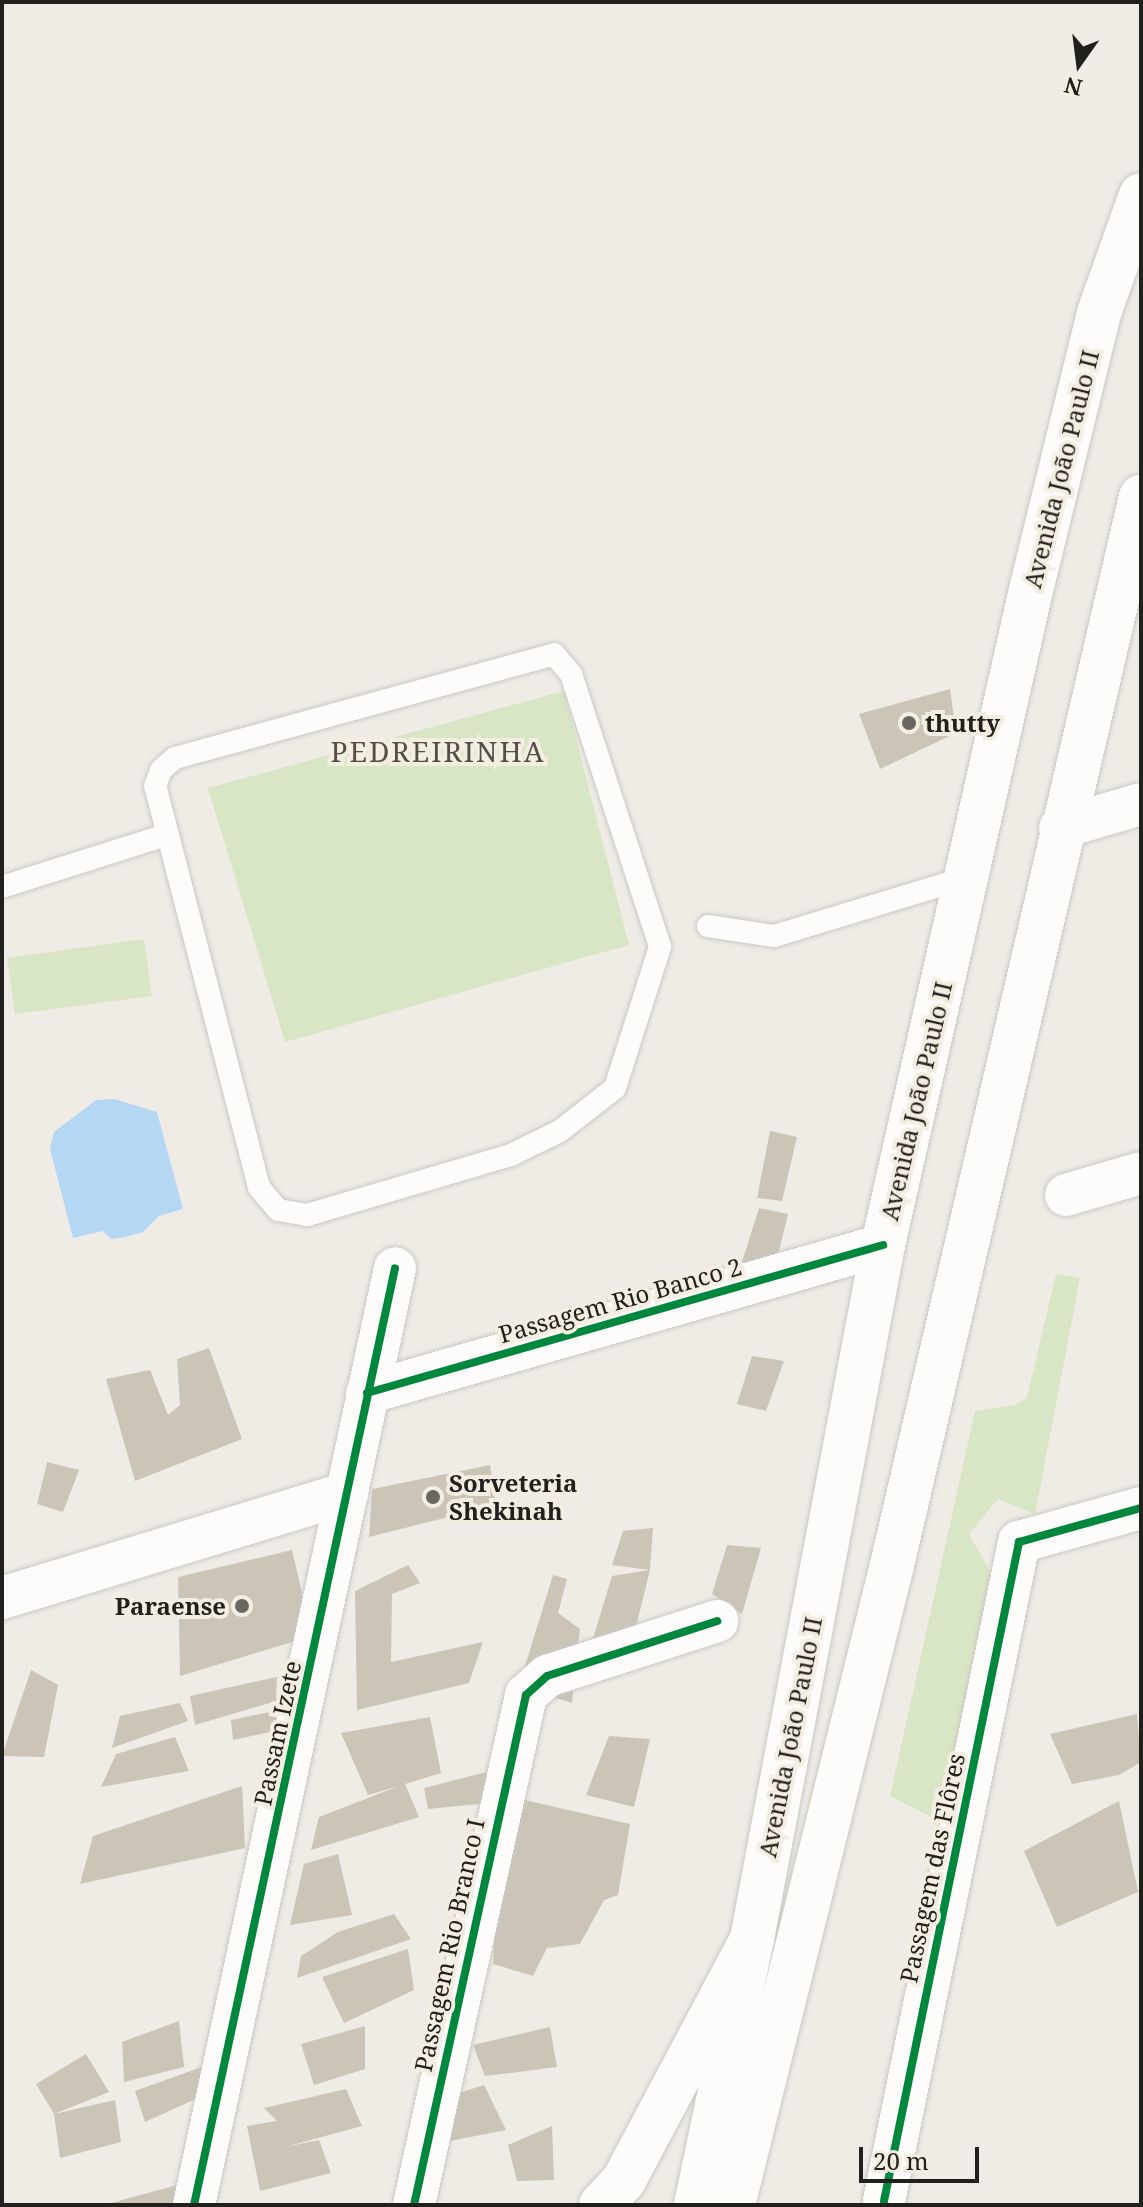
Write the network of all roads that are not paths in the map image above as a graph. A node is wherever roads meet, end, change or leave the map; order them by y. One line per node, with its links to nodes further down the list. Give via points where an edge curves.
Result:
1 (1141, 195): 6 (main road, Avenida João Paulo II, via 1099,313)
2 (1141, 497): 4 (main road)
3 (1141, 804): 4 (street)
4 (1060, 828): 24 (main road, via 892,1565)
5 (166, 835): 5 (lane, via 259,1187 278,1210 307,1215 511,1155 560,1131 615,1088 660,947 571,674 554,654 175,758 161,770 155,786); 7 (lane)
6 (968, 877): 8 (lane, via 774,936); 11 (main road, Avenida João Paulo II)
7 (2, 887)
8 (708, 926)
9 (1141, 1173): 10 (street)
10 (1066, 1195)
11 (883, 1245): 13 (street, Passagem Rio Banco 2); 18 (main road, Avenida João Paulo II)
12 (395, 1268): 13 (street, Passam Izete)
13 (367, 1393): 14 (street, Passam Izete)
14 (347, 1493): 16 (street); 20 (street, Passam Izete)
15 (1141, 1508): 19 (street, Passagem das Flôres, via 1019,1542)
16 (2, 1598)
17 (717, 1621): 21 (street, Passagem Rio Branco I, via 547,1676 526,1695)
18 (752, 1939): 22 (main road, via 624,2180); 23 (main road, Avenida João Paulo II)
19 (884, 2201)
20 (194, 2205)
21 (414, 2205)
22 (601, 2205)
23 (696, 2205)
24 (733, 2205)

